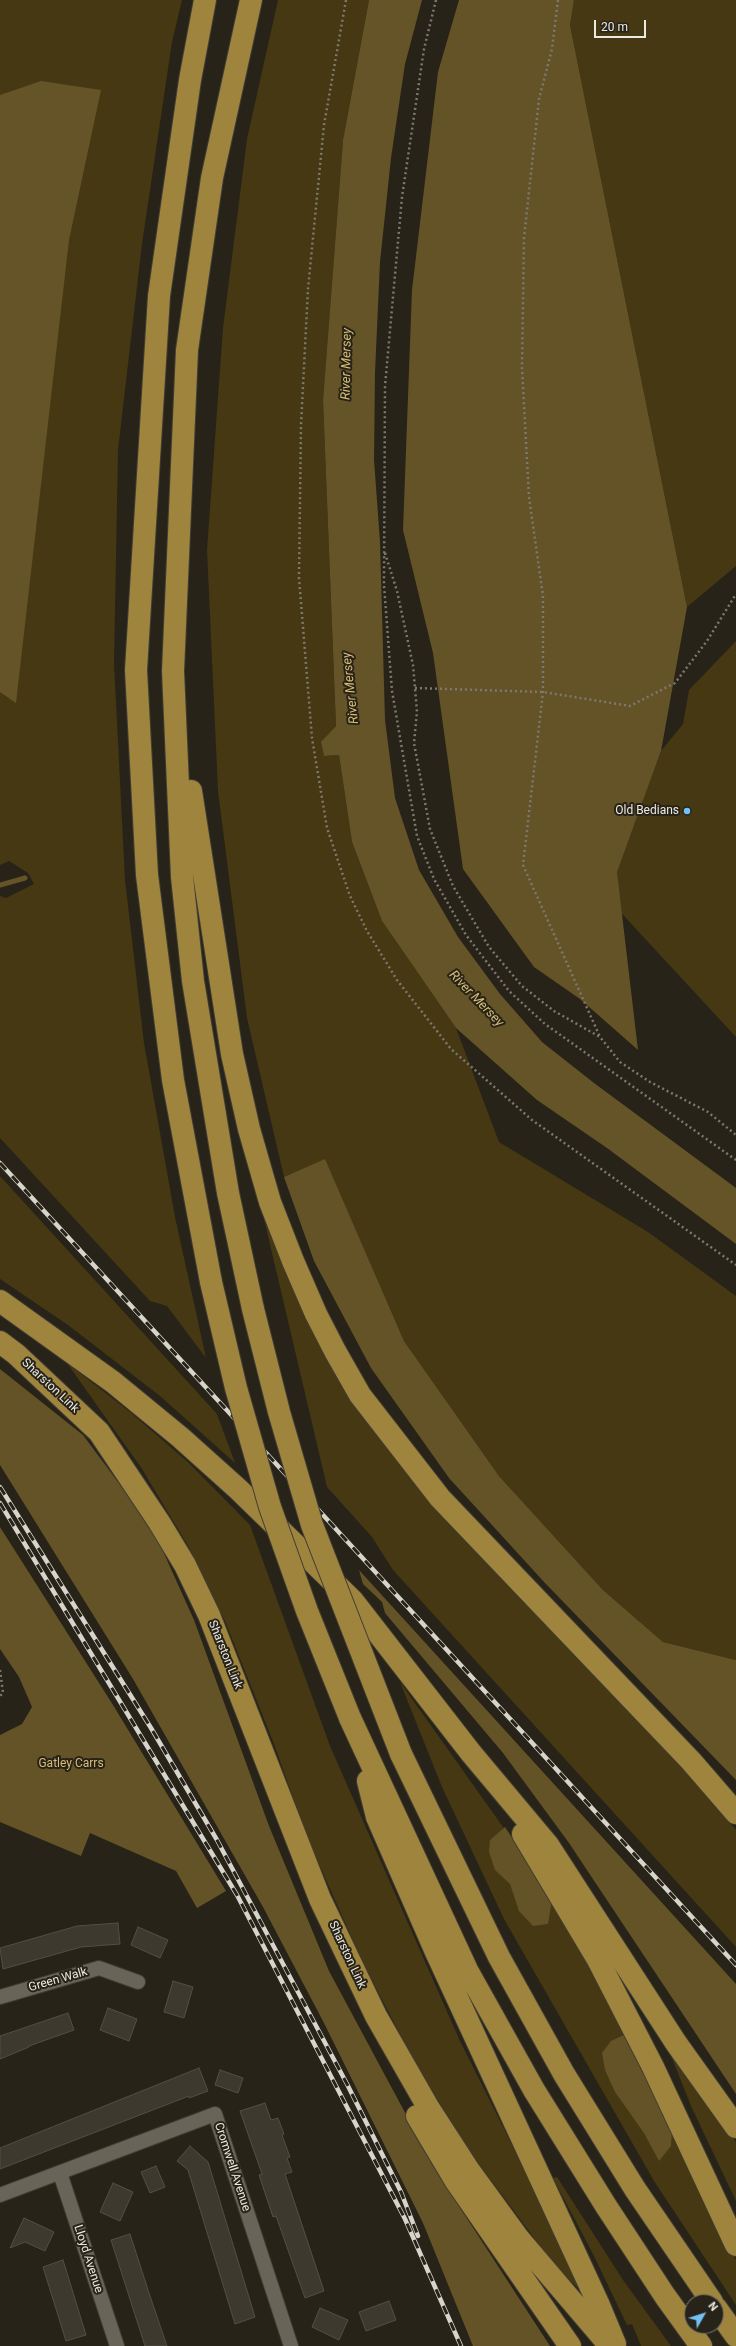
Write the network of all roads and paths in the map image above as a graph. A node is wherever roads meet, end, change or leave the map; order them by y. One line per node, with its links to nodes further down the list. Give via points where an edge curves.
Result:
1 (206, 0): 19 (highway, bridge, via 190,80 159,296 136,670 148,883 173,1080 211,1282 236,1388 270,1507 307,1611)
2 (251, 0): 8 (highway, via 212,178 187,350)
3 (346, 0): 14 (path, via 324,125 308,289 301,425 299,578 312,738 327,828 350,896 367,931 397,980 452,1049 532,1120)
4 (436, 0): 6 (path, via 424,49 401,205 385,386)
5 (558, 0): 10 (path, via 552,49 539,99 524,238 522,368 529,497 543,596)
6 (384, 548): 9 (path, via 397,591 413,664); 13 (path, via 384,585 392,691 417,836 434,879 466,935 509,990 545,1024)
7 (736, 594): 10 (path, via 707,640 675,683 630,706)
8 (173, 671): 21 (highway, via 210,928 232,1054 258,1165 275,1215 316,1314 360,1395 440,1498 691,1761); 29 (highway, bridge, via 182,877 193,981 228,1193 253,1309 279,1412 312,1525 401,1754 499,1957 564,2074 635,2189)
9 (415, 688): 10 (path); 11 (path, via 417,712 414,743 430,829 453,886 489,947 522,986 554,1011)
10 (543, 692): 11 (path, via 523,865)
11 (600, 1037): 12 (path, via 620,1062 650,1082 708,1112)
12 (736, 1135)
13 (736, 1160)
14 (736, 1265)
15 (0, 1301): 20 (highway, via 113,1382 180,1436 244,1495 353,1601)
16 (0, 1342): 24 (highway, Sharston Link, via 99,1432 130,1476 185,1565 246,1707 320,1899)
17 (0, 1670): 18 (path, via 3,1693)
18 (0, 1696)
19 (350, 1718): 36 (highway, via 377,1817 478,2048 579,2260); 37 (highway, via 466,1970 530,2084 606,2206 664,2296)
20 (471, 1753): 25 (highway, via 548,1845 676,2043); 28 (highway, via 538,1858 597,1958 653,2068)
21 (736, 1813)
22 (138, 1982): 23 (street, Green Walk, via 99,1968)
23 (0, 1997)
24 (376, 2016): 34 (highway, via 406,2097 455,2180); 35 (highway, via 428,2107 468,2169 519,2239)
25 (736, 2128)
26 (60, 2173): 27 (street, Cromwell Avenue); 32 (street, Lloyd Avenue); 33 (street, Cromwell Avenue, via 215,2114)
27 (0, 2195)
28 (736, 2244)
29 (707, 2294)
30 (724, 2319): 31 (highway)
31 (736, 2336)
32 (117, 2346)
33 (292, 2346)
34 (570, 2346)
35 (610, 2346)
36 (616, 2346)
37 (701, 2346)

